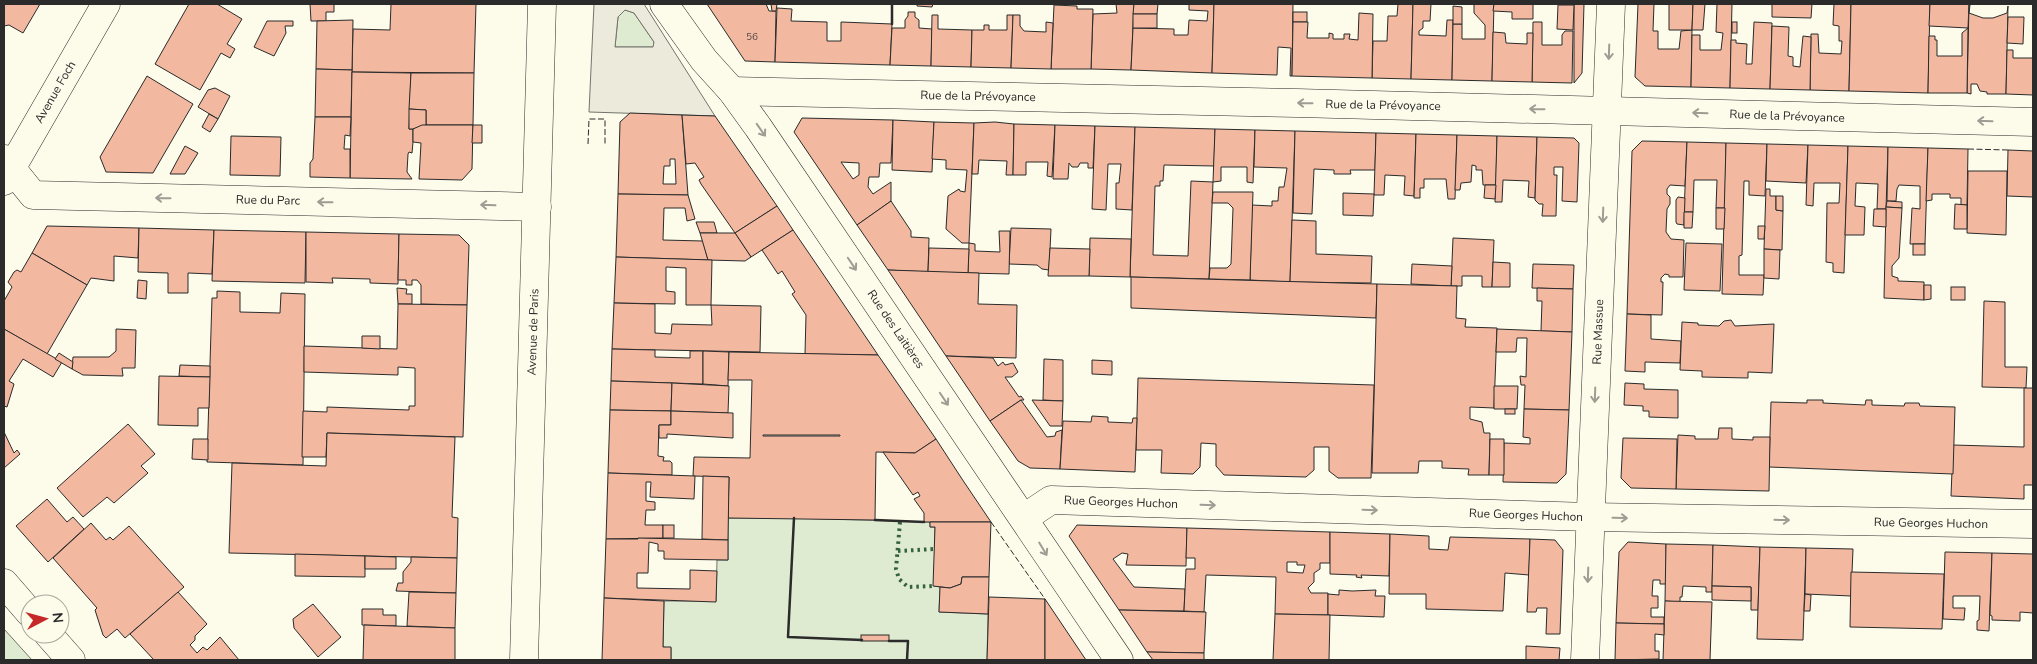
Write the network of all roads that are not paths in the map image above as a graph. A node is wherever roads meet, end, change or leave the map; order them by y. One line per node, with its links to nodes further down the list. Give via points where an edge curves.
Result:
1 (106, 4): 8 (street, Avenue Foch)
2 (542, 4): 9 (street, Avenue de Paris)
3 (664, 4): 5 (street, Rue des Laitières, via 704,60)
4 (1611, 4): 6 (street, Rue Massue, one-way to 6)
5 (732, 91): 6 (street, Rue de la Prévoyance, one-way to 5); 11 (street, Rue des Laitières, one-way to 11)
6 (1606, 110): 7 (street, Rue de la Prévoyance, one-way to 6); 10 (street, Rue Massue, one-way to 10)
7 (2033, 122)
8 (6, 170): 9 (street, Rue du Parc, one-way to 8, via 33,195)
9 (537, 207): 17 (street, Avenue de Paris)
10 (1590, 517): 11 (street, Rue Georges Huchon, one-way to 10, via 1051,500); 12 (street, Rue Georges Huchon, one-way to 12); 19 (street, Rue Massue, one-way to 19)
11 (1024, 518): 18 (street, Rue des Laitières, one-way to 18)
12 (2033, 524)
13 (4, 583): 14 (street)
14 (20, 601)
15 (57, 644): 16 (street)
16 (71, 660)
17 (524, 660)
18 (1120, 660)
19 (1585, 660)

